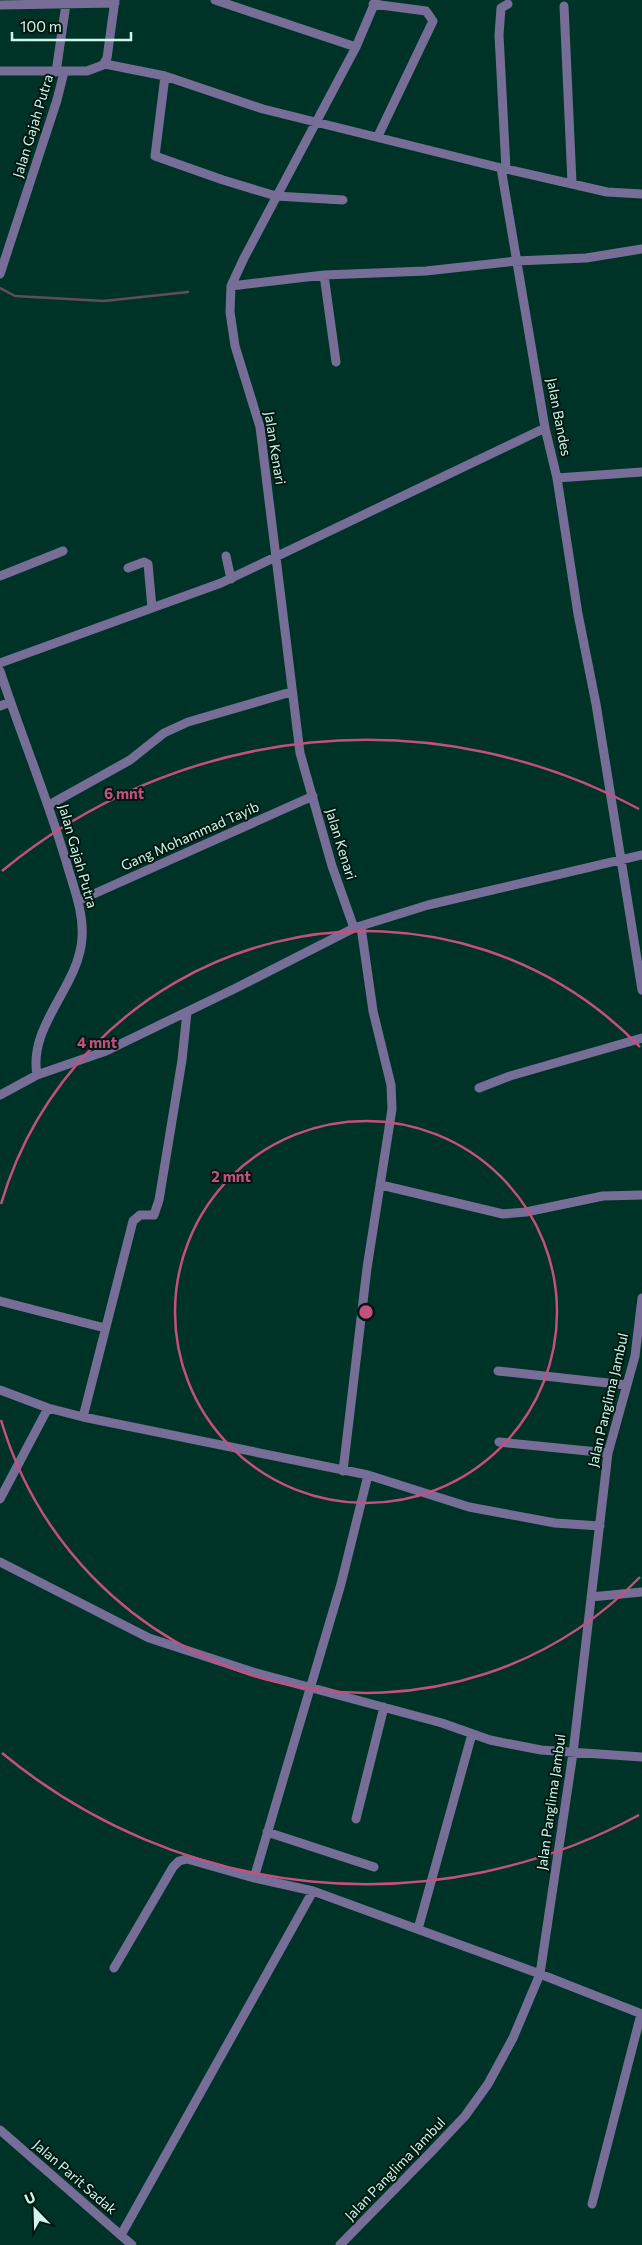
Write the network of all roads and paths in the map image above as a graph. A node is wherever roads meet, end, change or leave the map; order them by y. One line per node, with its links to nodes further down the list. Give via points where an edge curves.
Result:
1 (215, 0): 8 (street)
2 (115, 2): 4 (street); 9 (street)
3 (374, 2): 8 (street, Jalan Kenari); 14 (street, via 426,11 433,20)
4 (66, 4): 6 (street); 11 (street, Jalan Gajah Putra)
5 (508, 4): 15 (street, Jalan Bandes, via 501,8 499,35)
6 (0, 5)
7 (564, 6): 16 (street)
8 (356, 46): 13 (street, Jalan Kenari)
9 (105, 64): 11 (street, via 95,70); 12 (street)
10 (0, 72): 11 (street)
11 (60, 72): 22 (street, Jalan Gajah Putra, via 57,100)
12 (165, 76): 13 (street, via 263,109); 18 (street, via 155,156)
13 (316, 122): 14 (street); 18 (street, Jalan Kenari)
14 (378, 136): 15 (street)
15 (504, 169): 16 (street); 21 (street, Jalan Bandes)
16 (572, 183): 17 (street, via 607,192)
17 (642, 194)
18 (276, 196): 19 (street); 24 (street, Jalan Kenari)
19 (343, 200)
20 (642, 249): 21 (street, via 586,258)
21 (516, 261): 23 (street, via 426,271); 26 (street, Jalan Bandes)
22 (0, 274)
23 (324, 275): 24 (street); 25 (street)
24 (231, 286): 31 (street, Jalan Kenari, via 230,312 235,346 260,426)
25 (336, 362)
26 (546, 428): 28 (street, Jalan Bandes); 31 (street)
27 (642, 472): 28 (street)
28 (557, 478): 44 (street, Jalan Bandes)
29 (63, 551): 33 (street)
30 (226, 556): 34 (street)
31 (276, 559): 34 (street); 38 (street, Jalan Kenari)
32 (128, 568): 35 (street, via 144,562 148,564)
33 (0, 576)
34 (230, 579): 35 (street)
35 (152, 608): 36 (street)
36 (0, 663)
37 (0, 671): 39 (street, Jalan Gajah Putra)
38 (291, 692): 41 (street, Jalan Kenari, via 300,754); 42 (street, via 188,722 164,734 130,760)
39 (10, 702): 40 (street); 42 (street, Jalan Gajah Putra)
40 (0, 706)
41 (313, 796): 45 (street, Gang Mohammad Tayib); 46 (street, Jalan Kenari, via 332,866)
42 (49, 804): 45 (street, Jalan Gajah Putra)
43 (642, 855): 44 (street)
44 (621, 860): 46 (street, via 428,905); 47 (street)
45 (78, 901): 50 (street, Jalan Gajah Putra, via 82,922 81,948 38,1041 34,1061)
46 (357, 927): 48 (street); 53 (street, Jalan Kenari, via 391,1085 391,1120)
47 (642, 990)
48 (187, 1012): 50 (street, via 99,1054); 57 (street, via 157,1206 154,1215 137,1216 133,1221)
49 (642, 1038): 51 (street)
50 (37, 1076): 52 (street)
51 (479, 1088)
52 (0, 1095)
53 (381, 1185): 54 (street, via 503,1214 604,1196); 66 (street, Jalan Kenari, via 367,1268)
54 (642, 1195)
55 (642, 1298): 58 (street, Jalan Panglima Jambul)
56 (0, 1301): 57 (street)
57 (105, 1328): 63 (street)
58 (638, 1355): 60 (street, Jalan Panglima Jambul)
59 (498, 1371): 60 (street)
60 (626, 1385): 65 (street, Jalan Panglima Jambul)
61 (0, 1390): 62 (street)
62 (48, 1408): 63 (street); 68 (street)
63 (83, 1416): 66 (street)
64 (499, 1442): 65 (street)
65 (608, 1453): 69 (street, Jalan Panglima Jambul)
66 (343, 1471): 67 (street)
67 (368, 1475): 69 (street, via 470,1507 555,1522); 73 (street)
68 (0, 1499)
69 (600, 1526): 72 (street, Jalan Panglima Jambul)
70 (0, 1562): 73 (street, via 149,1638 253,1672)
71 (642, 1592): 72 (street)
72 (591, 1596): 76 (street, Jalan Panglima Jambul)
73 (312, 1686): 74 (street); 79 (street)
74 (384, 1707): 75 (street); 78 (street)
75 (472, 1734): 76 (street, via 526,1748); 83 (street)
76 (573, 1753): 77 (street); 85 (street, Jalan Panglima Jambul)
77 (642, 1757)
78 (356, 1819)
79 (267, 1832): 80 (street); 81 (street)
80 (374, 1867)
81 (254, 1878): 82 (street); 84 (street, via 203,1862 179,1861)
82 (313, 1891): 83 (street); 89 (street)
83 (418, 1929): 85 (street)
84 (114, 1968)
85 (540, 1974): 86 (street); 91 (street, Jalan Panglima Jambul, via 513,2038 488,2084 431,2152)
86 (642, 2014): 88 (street)
87 (0, 2130): 89 (street, Jalan Parit Sadak)
88 (592, 2204)
89 (121, 2235): 90 (street, Jalan Parit Sadak)
90 (132, 2245)
91 (340, 2245)

